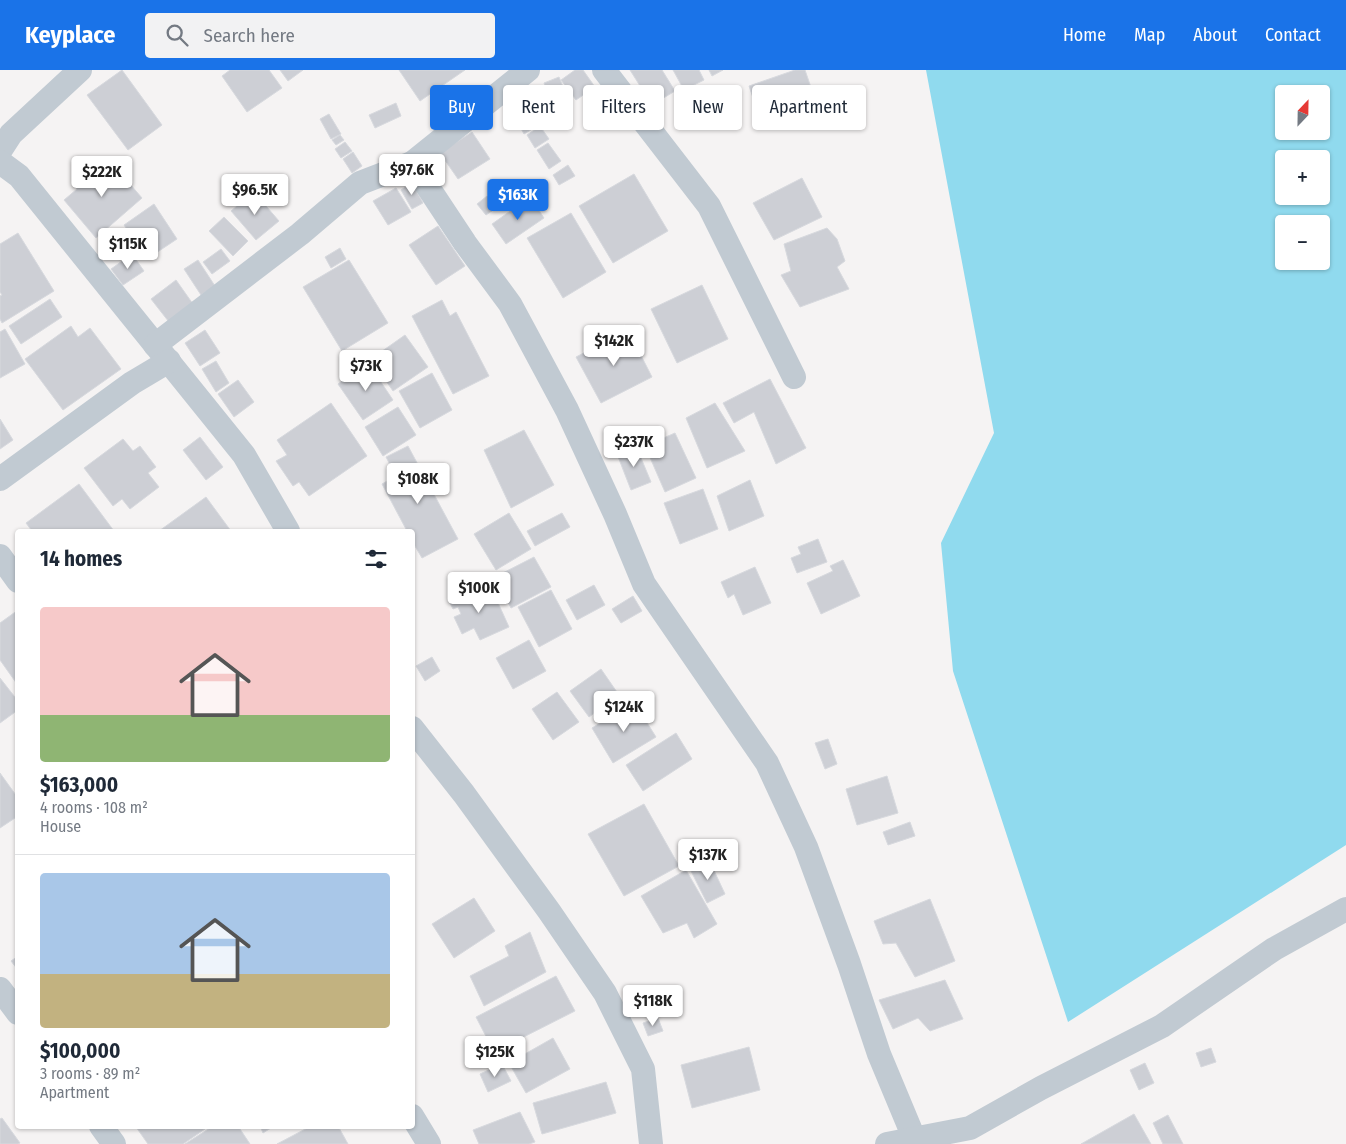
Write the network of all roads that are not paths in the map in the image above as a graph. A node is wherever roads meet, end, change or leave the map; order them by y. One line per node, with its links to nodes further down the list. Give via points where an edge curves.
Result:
1 (80, 70): 4 (street, via 11,134)
2 (528, 70): 6 (street)
3 (604, 70): 8 (street, via 709,206)
4 (0, 151)
5 (0, 162): 7 (street, via 19,176)
6 (412, 163): 7 (street, via 360,183); 20 (street, via 510,304 567,410 644,584 766,763 806,847 879,1054)
7 (162, 353): 9 (street, via 132,383); 10 (street, via 244,455)
8 (794, 377)
9 (0, 479)
10 (287, 529)
11 (0, 556): 12 (street)
12 (15, 577)
13 (415, 732): 23 (street, via 544,903 605,993 643,1069)
14 (1346, 908): 19 (street, via 1274,950 1162,1026 1041,1088)
15 (0, 989): 16 (street)
16 (15, 1009)
17 (415, 1121): 22 (street)
18 (103, 1129): 21 (street)
19 (973, 1136): 20 (street)
20 (914, 1138): 24 (street)
21 (114, 1144)
22 (429, 1144)
23 (651, 1144)
24 (887, 1144)

